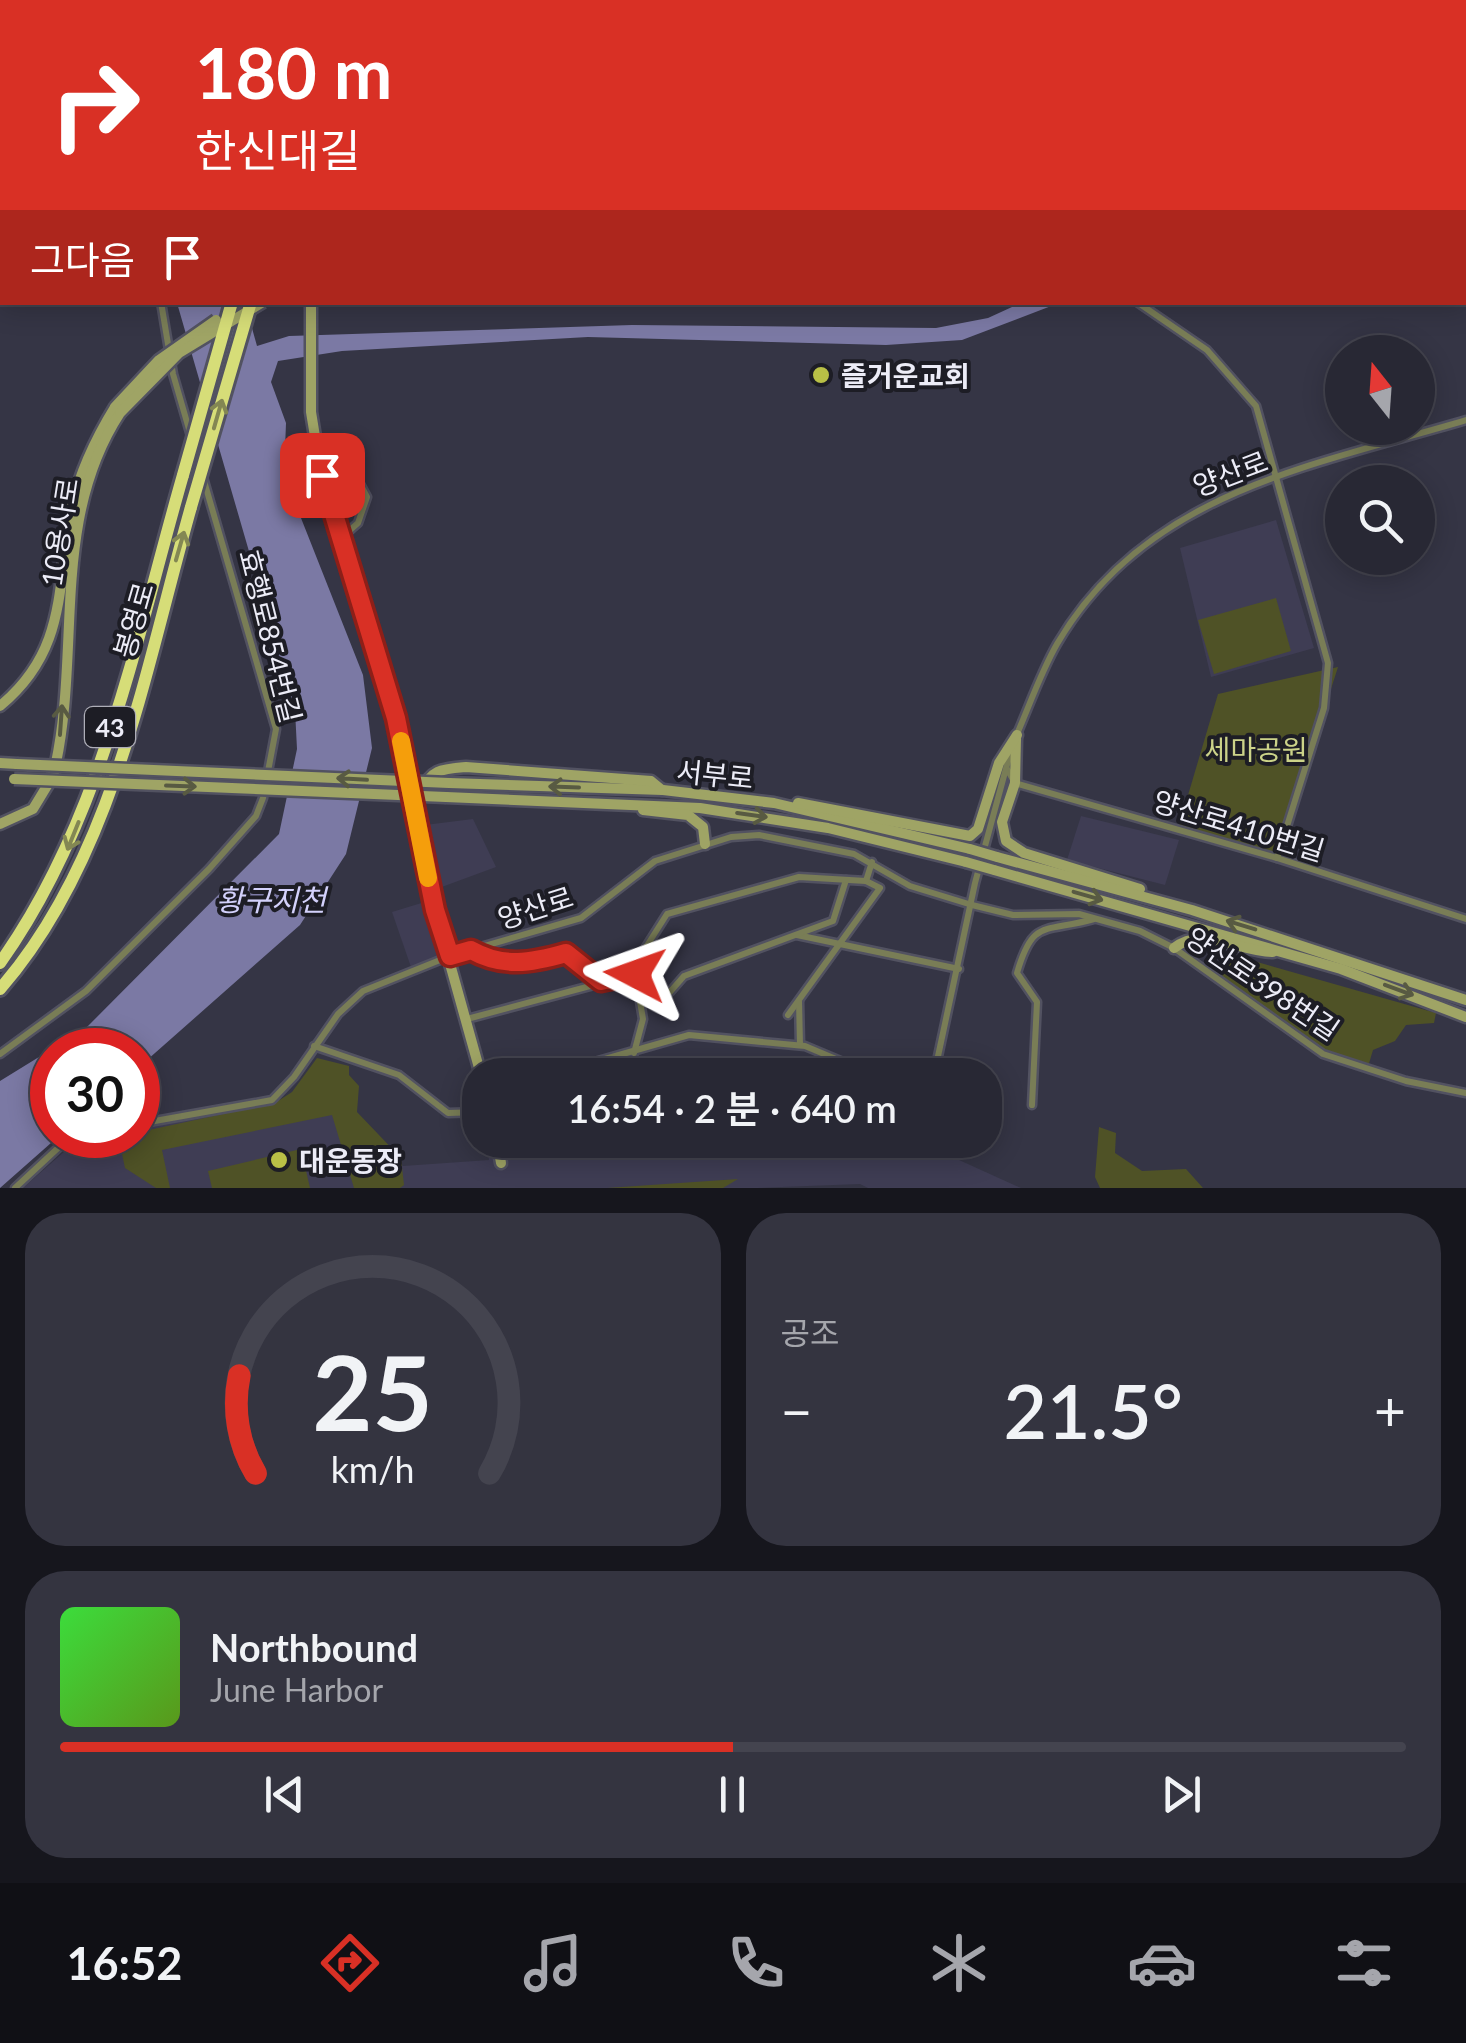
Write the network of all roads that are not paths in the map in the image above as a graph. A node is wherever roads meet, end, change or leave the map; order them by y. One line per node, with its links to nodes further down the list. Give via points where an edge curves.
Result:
1 (162, 305): 54 (street, 효행로854번길, via 174,374 276,730 263,798 256,816 99,978)
2 (231, 305): 40 (highway, 봉영로 / 43, one-way to 40, bridge, via 77,828)
3 (244, 305): 8 (main road, 10용사로, bridge, via 175,347)
4 (248, 305): 44 (highway, 봉영로 / 43, one-way to 4, bridge, via 42,933 84,854 126,735)
5 (258, 305): 8 (main road, 10용사로, bridge, via 179,353)
6 (1142, 305): 11 (street, via 1207,350 1256,406)
7 (312, 306): 10 (main road, via 310,412)
8 (118, 410): 13 (main road, 10용사로, via 92,448 76,494)
9 (1466, 420): 11 (street, 양산로)
10 (320, 467): 12 (main road); 12 (street, via 352,468 366,496 358,523)
11 (1277, 478): 15 (street, 양산로, via 1200,506 1142,545 1058,644); 26 (street, via 1328,663 1324,708)
12 (340, 539): 21 (main road, via 396,718)
13 (65, 606): 14 (main road, via 41,659); 24 (main road, one-way to 13, via 33,809 53,776)
14 (0, 706)
15 (1016, 735): 17 (street, 양산로); 19 (main road); 23 (main road, via 970,836 811,802)
16 (0, 763): 20 (main road, 서부로, one-way to 16, bridge)
17 (1006, 768): 19 (street); 30 (street, 양산로)
18 (0, 778): 22 (main road, 서부로, one-way to 22, bridge)
19 (1014, 783): 26 (street, 양산로410번길); 31 (main road, via 1002,832 1014,848)
20 (663, 790): 21 (main road, via 651,780 466,767 438,770 422,792); 23 (main road, 서부로)
21 (412, 794): 39 (main road)
22 (562, 801): 25 (main road, via 688,815 703,827); 38 (main road, 서부로, one-way to 38, bridge, via 758,815 966,862)
23 (774, 803): 31 (main road, 서부로, bridge)
24 (0, 824)
25 (705, 844): 27 (street, 양산로, via 759,834); 37 (street, 양산로, via 655,860 581,918)
26 (1277, 858): 33 (street, 양산로410번길)
27 (872, 862): 29 (street); 30 (street, 양산로, via 910,886)
28 (846, 880): 29 (street); 34 (street, via 833,921); 42 (street, via 800,877 667,914)
29 (866, 881): 35 (street, via 880,888)
30 (972, 904): 32 (street, 양산로398번길, via 1013,915 1057,911); 41 (street, 양산로)
31 (1192, 910): 47 (main road, one-way to 31)
32 (1096, 918): 36 (street, 양산로398번길); 60 (street, via 1039,930 1026,941 1017,974 1036,1002)
33 (1466, 919)
34 (796, 935): 35 (street); 45 (street, via 684,976 670,992)
35 (842, 944): 41 (street); 46 (street)
36 (1174, 948): 38 (main road, via 1202,937 1256,952); 59 (street, 양산로398번길, via 1322,1054)
37 (471, 950): 39 (street, 양산로); 43 (street, via 493,962 534,962 566,953)
38 (1284, 951): 49 (main road, one-way to 49)
39 (450, 956): 50 (main road); 52 (street, 양산로, via 363,991)
40 (0, 963)
41 (959, 969): 58 (street, 양산로)
42 (635, 974): 43 (street); 45 (street)
43 (601, 981): 50 (street)
44 (0, 988)
45 (638, 988): 53 (street, via 643,1019)
46 (800, 1000): 48 (street); 51 (street)
47 (1466, 1000)
48 (788, 1015)
49 (1466, 1016)
50 (467, 1019): 55 (main road)
51 (800, 1045): 53 (street, via 689,1035); 57 (street)
52 (314, 1046): 61 (street, via 399,1075 448,1113); 62 (street, 양산로, via 272,1100)
53 (634, 1052): 56 (street)
54 (0, 1054)
55 (477, 1058)
56 (612, 1058)
57 (832, 1058)
58 (938, 1058)
59 (1466, 1093)
60 (1032, 1105)
61 (462, 1113)
62 (160, 1120)
63 (47, 1158): 66 (street)
64 (500, 1158): 65 (main road)
65 (501, 1163)
66 (15, 1188)

